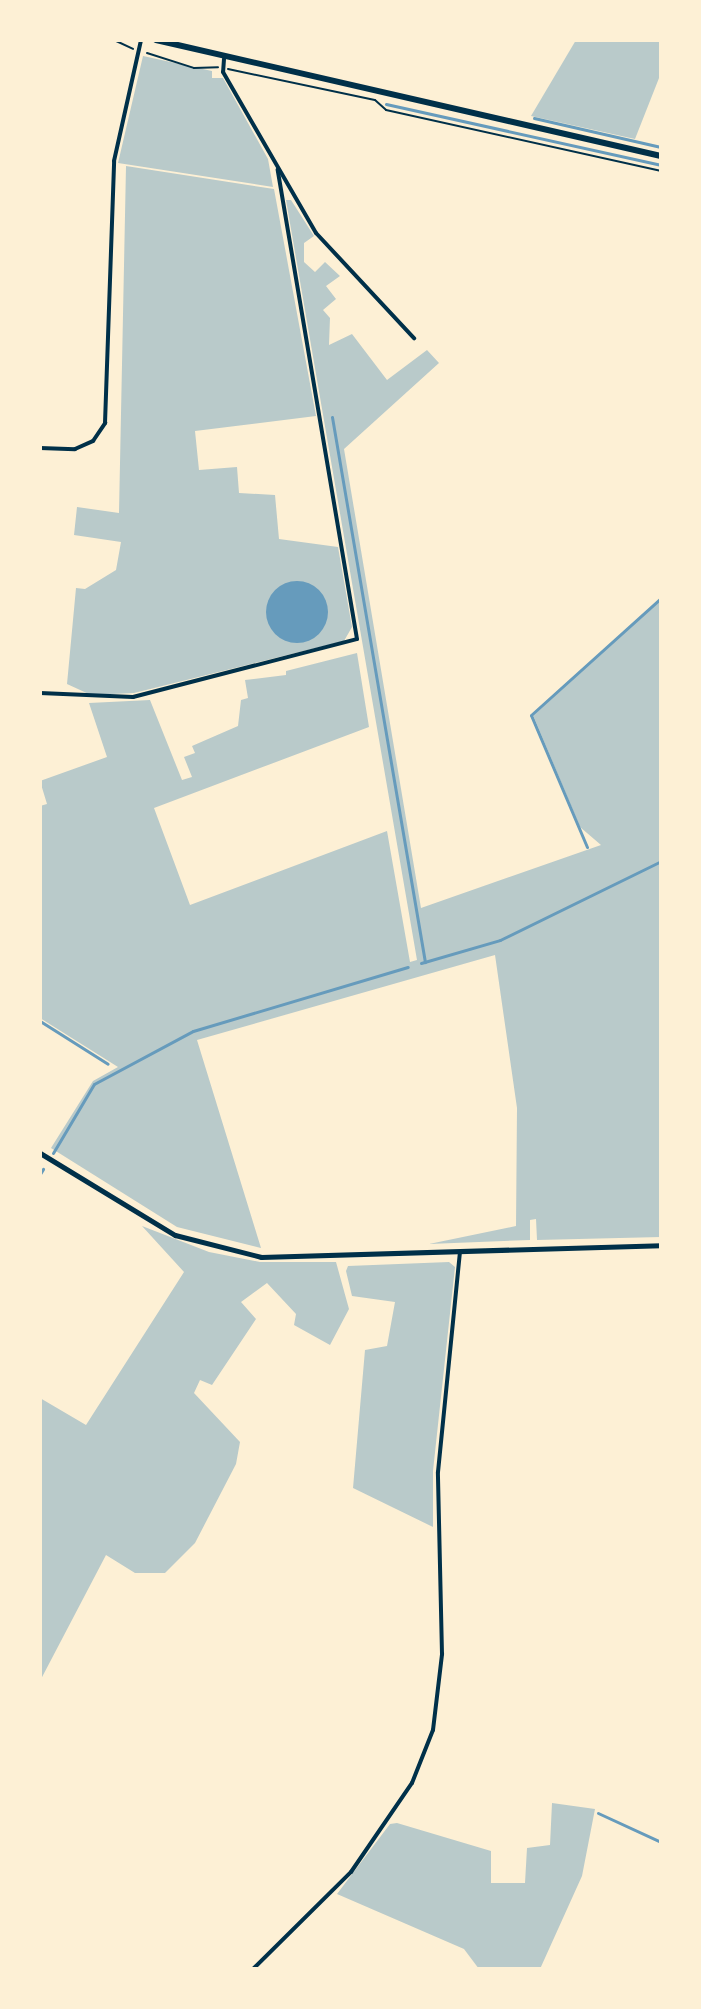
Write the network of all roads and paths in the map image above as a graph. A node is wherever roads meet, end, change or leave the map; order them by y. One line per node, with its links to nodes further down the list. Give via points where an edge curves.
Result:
1 (114, 40): 4 (path)
2 (141, 40): 4 (street)
3 (156, 40): 5 (main road)
4 (137, 51): 6 (path, via 194,68); 13 (street, via 114,161 105,423 93,441 75,449)
5 (224, 59): 6 (street); 7 (main road)
6 (223, 68): 8 (street); 9 (path)
7 (661, 156)
8 (278, 170): 10 (street); 11 (street)
9 (661, 171)
10 (291, 191): 11 (street); 12 (street, via 316,233)
11 (280, 198): 14 (street, via 357,639 133,697)
12 (414, 338)
13 (40, 448)
14 (40, 693)
15 (40, 1153): 17 (street, via 155,1224 211,1247 285,1259)
16 (661, 1245): 17 (street)
17 (460, 1253): 18 (street, via 438,1472 442,1654 433,1730 412,1783 351,1872)
18 (253, 1969)

